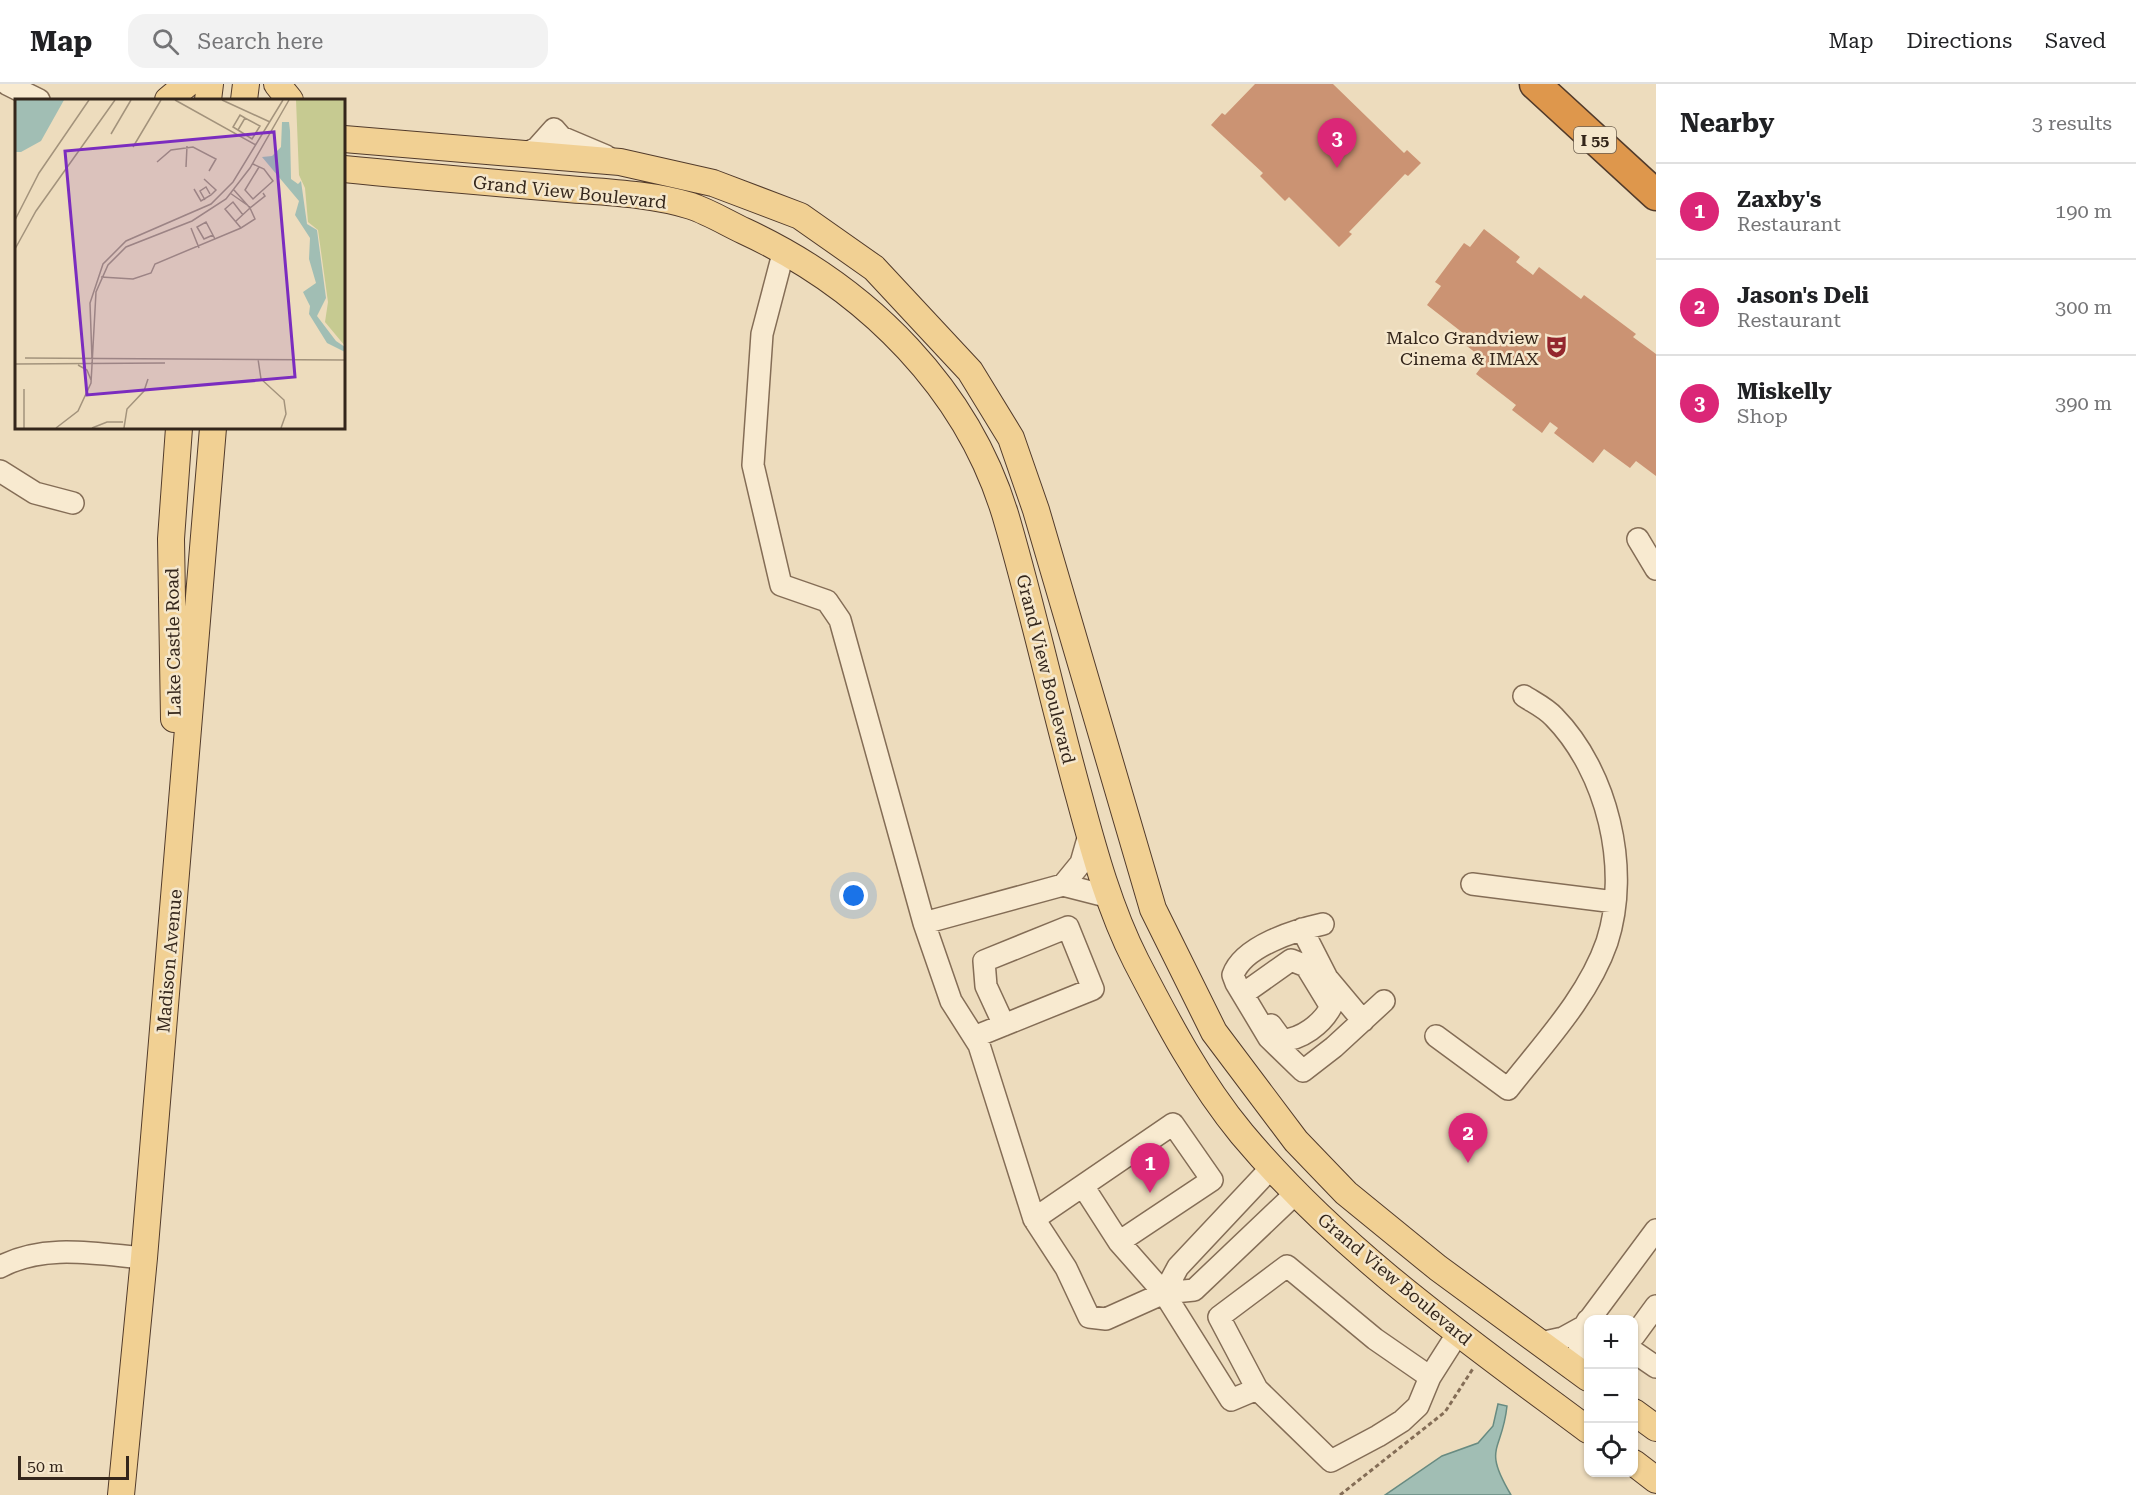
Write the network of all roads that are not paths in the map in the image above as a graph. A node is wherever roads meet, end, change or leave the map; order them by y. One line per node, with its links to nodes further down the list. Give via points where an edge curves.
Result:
1 (7, 84): 7 (street)
2 (187, 84): 8 (main road)
3 (210, 84): 9 (main road)
4 (246, 84): 10 (main road)
5 (277, 84): 11 (main road)
6 (1535, 84): 14 (highway, I 55)
7 (37, 99)
8 (169, 99)
9 (208, 99)
10 (244, 99)
11 (289, 99)
12 (348, 137): 52 (main road, Grand View Boulevard, via 620,162 712,183 800,216 874,268 970,370 1011,438 1036,510 1154,909 1214,1032 1296,1141 1346,1193 1438,1268)
13 (345, 169): 15 (main road, Grand View Boulevard, via 618,193 691,206)
14 (1656, 195)
15 (784, 250): 23 (main road, Grand View Boulevard, via 865,306 930,371 974,436 1007,518); 29 (street, via 762,334 753,465 781,585 827,601 840,620)
16 (179, 429): 24 (main road, Lake Castle Road, via 171,539)
17 (213, 429): 24 (main road, Madison Avenue)
18 (0, 471): 19 (street, via 35,492)
19 (73, 503)
20 (1638, 539): 21 (street)
21 (1656, 569)
22 (1524, 696): 28 (street, via 1553,715 1580,750 1601,794 1614,848)
23 (1089, 835): 26 (street, via 1081,863); 27 (main road, Grand View Boulevard)
24 (177, 857): 43 (main road, Madison Avenue)
25 (1472, 884): 28 (street)
26 (1063, 885): 27 (street); 29 (street)
27 (1110, 897): 37 (main road, Grand View Boulevard, via 1133,956 1190,1061 1240,1132)
28 (1616, 902): 36 (street, via 1606,942 1584,989 1508,1089)
29 (924, 923): 35 (street, via 951,1001)
30 (1323, 924): 31 (street)
31 (1302, 929): 34 (street, via 1327,978); 34 (street, via 1284,935 1236,964 1233,975 1269,1038 1303,1071)
32 (1384, 1001): 34 (street)
33 (1013, 1021): 33 (street, via 986,986 984,961 1068,927 1093,990); 35 (street)
34 (1364, 1021)
35 (974, 1036): 40 (street)
36 (1436, 1036)
37 (1272, 1167): 39 (main road, Grand View Boulevard); 45 (street, via 1178,1268)
38 (1083, 1186): 40 (street); 42 (street); 42 (street, via 1173,1124 1212,1180)
39 (1296, 1193): 45 (street, via 1194,1290); 51 (main road, Grand View Boulevard, via 1344,1241)
40 (1034, 1219): 45 (street, via 1066,1269 1089,1317 1106,1319)
41 (1656, 1230): 47 (street)
42 (1119, 1242): 45 (street)
43 (144, 1258): 44 (street, via 48,1253); 64 (main road, Madison Avenue)
44 (0, 1267)
45 (1164, 1293): 58 (street, via 1231,1400)
46 (1656, 1306): 50 (street)
47 (1592, 1315)
48 (1584, 1324): 52 (street, via 1563,1338)
49 (1584, 1331): 55 (street, via 1578,1349)
50 (1638, 1331)
51 (1458, 1333): 57 (street); 60 (main road, Grand View Boulevard)
52 (1540, 1343): 56 (main road, Grand View Boulevard)
53 (1638, 1355): 54 (street)
54 (1656, 1367)
55 (1584, 1371)
56 (1584, 1374)
57 (1430, 1377): 58 (street, via 1418,1406 1402,1421 1331,1461); 58 (street, via 1375,1339 1287,1266 1219,1317)
58 (1257, 1389)
59 (1638, 1415): 61 (main road)
60 (1584, 1427)
61 (1656, 1428)
62 (1638, 1466): 63 (main road)
63 (1656, 1480)
64 (121, 1495)

